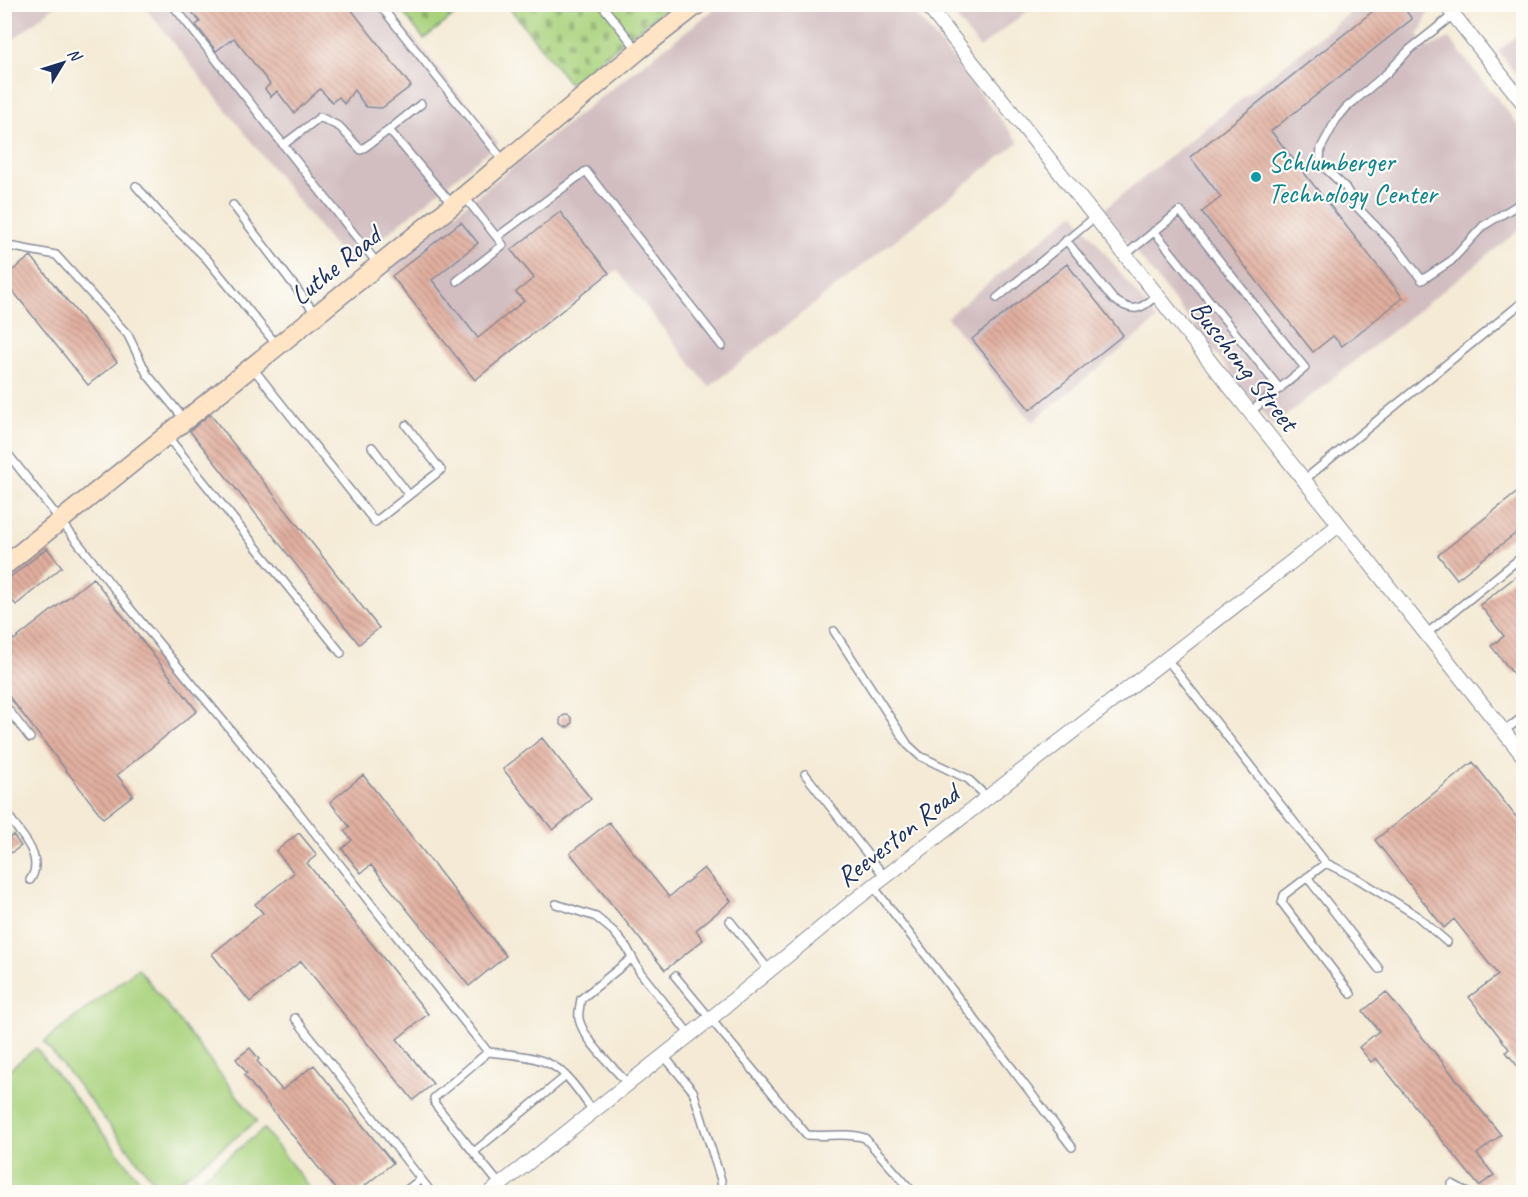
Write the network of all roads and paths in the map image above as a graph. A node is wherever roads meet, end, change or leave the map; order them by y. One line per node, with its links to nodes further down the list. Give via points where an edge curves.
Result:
1 (172, 4): 11 (lane)
2 (379, 4): 12 (lane)
3 (601, 4): 7 (lane)
4 (698, 4): 7 (street, Luthe Road)
5 (926, 4): 17 (street, Buschong Street)
6 (1452, 8): 9 (street); 14 (lane, via 1346,108 1321,148 1320,159 1422,280 1451,261 1483,226)
7 (638, 51): 12 (street, Luthe Road)
8 (421, 104): 10 (lane)
9 (1524, 104)
10 (389, 130): 11 (lane, via 361,150 340,127 320,117); 15 (lane)
11 (283, 145): 23 (lane)
12 (504, 162): 15 (street, Luthe Road)
13 (136, 186): 29 (lane, via 206,258)
14 (1524, 197)
15 (459, 200): 19 (lane); 23 (street, Luthe Road)
16 (233, 205): 28 (lane)
17 (1095, 217): 20 (lane); 22 (street, Buschong Street)
18 (1154, 231): 22 (lane); 32 (lane); 32 (lane, via 1180,211 1305,368)
19 (497, 237): 24 (lane, via 503,245); 30 (lane, via 586,171)
20 (1066, 240): 25 (lane, via 1121,304 1138,309); 26 (lane)
21 (14, 247): 34 (lane, via 56,255 128,335 147,375)
22 (1125, 255): 25 (street, Buschong Street)
23 (379, 265): 28 (street, Luthe Road)
24 (457, 281)
25 (1157, 295): 33 (street, Buschong Street)
26 (996, 298)
27 (1524, 301): 39 (lane)
28 (317, 315): 29 (street, Luthe Road)
29 (278, 346): 31 (street, Luthe Road)
30 (722, 346)
31 (252, 367): 34 (street, Luthe Road); 40 (lane, via 375,522)
32 (1280, 389): 33 (lane)
33 (1250, 412): 39 (street, Buschong Street)
34 (185, 421): 36 (street, Luthe Road)
35 (406, 425): 40 (lane, via 441,470)
36 (166, 436): 41 (street, Luthe Road); 47 (lane)
37 (372, 447): 40 (lane)
38 (4, 449): 41 (lane)
39 (1304, 480): 42 (street, Buschong Street)
40 (410, 495)
41 (62, 520): 44 (street, Luthe Road); 73 (lane)
42 (1339, 525): 46 (street, Buschong Street); 48 (street, Reeveston Road)
43 (1524, 555): 46 (lane)
44 (4, 566)
45 (834, 631): 55 (lane, via 908,745 920,756 968,779)
46 (1426, 634): 51 (street, Buschong Street)
47 (341, 653)
48 (1166, 658): 55 (street, Reeveston Road); 57 (lane)
49 (4, 704): 52 (lane)
50 (1524, 716): 51 (lane)
51 (1503, 732): 53 (street, Buschong Street)
52 (30, 738)
53 (1524, 757)
54 (805, 774): 58 (lane)
55 (987, 797): 58 (street, Reeveston Road)
56 (4, 810): 60 (lane, via 34,856)
57 (1326, 863): 59 (lane); 64 (lane, via 1416,915)
58 (885, 877): 61 (street, Reeveston Road)
59 (1307, 877): 66 (lane); 69 (lane, via 1284,895 1282,903)
60 (30, 880)
61 (873, 886): 67 (street, Reeveston Road); 78 (lane)
62 (556, 903): 65 (lane, via 596,917 613,931)
63 (730, 921): 67 (lane)
64 (1447, 942)
65 (632, 958): 72 (lane); 76 (lane, via 581,999 579,1017 582,1029)
66 (1379, 969)
67 (769, 970): 71 (street, Reeveston Road)
68 (675, 976): 71 (lane)
69 (1351, 994)
70 (295, 1018): 80 (lane)
71 (711, 1019): 72 (street, Reeveston Road); 86 (lane, via 807,1135 854,1134 865,1138)
72 (690, 1035): 74 (street, Reeveston Road)
73 (488, 1052): 75 (lane, via 543,1061); 79 (lane, via 434,1098)
74 (664, 1056): 76 (street, Reeveston Road); 85 (lane, via 693,1091 722,1180)
75 (566, 1076): 77 (lane); 79 (lane)
76 (628, 1084): 77 (street, Reeveston Road)
77 (594, 1112): 82 (street, Reeveston Road)
78 (1072, 1147)
79 (474, 1152): 82 (lane)
80 (421, 1179): 83 (lane); 84 (lane)
81 (1452, 1184): 87 (lane)
82 (496, 1189)
83 (405, 1192)
84 (431, 1192)
85 (722, 1192)
86 (913, 1192)
87 (1467, 1192)

